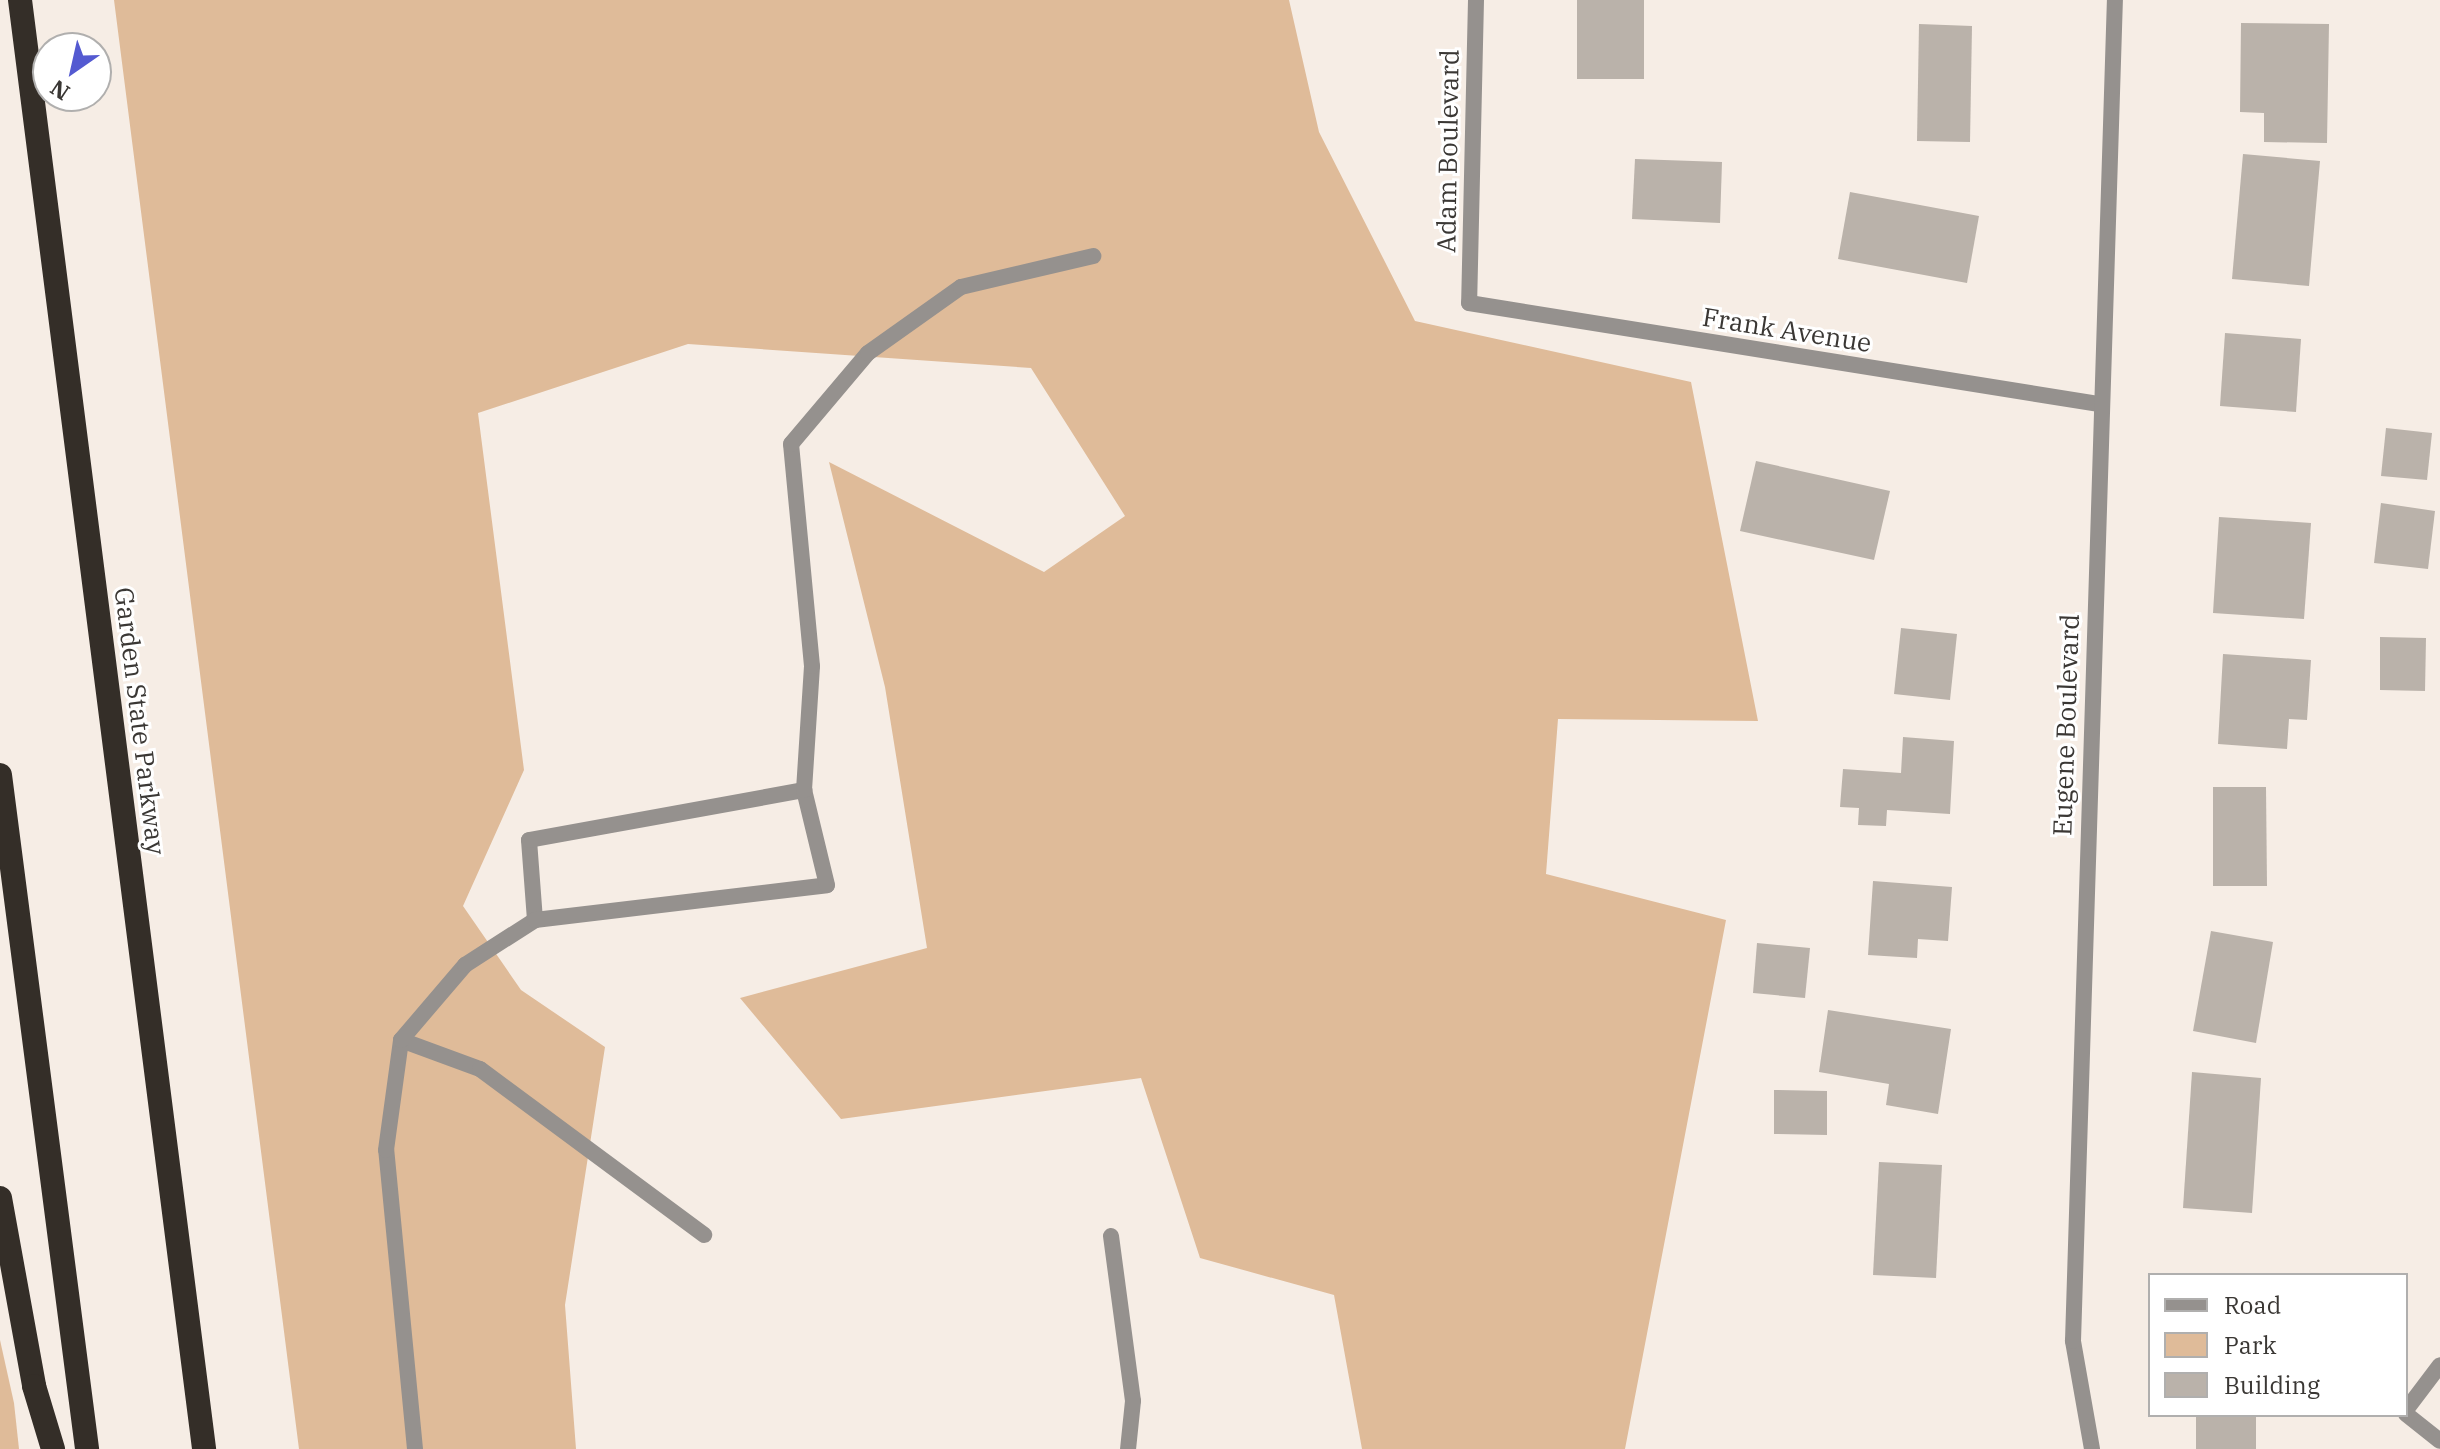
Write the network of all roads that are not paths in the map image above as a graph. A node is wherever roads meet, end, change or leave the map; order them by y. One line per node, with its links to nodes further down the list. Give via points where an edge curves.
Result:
1 (20, 0): 20 (highway, Garden State Parkway)
2 (1476, 0): 5 (street, Adam Boulevard)
3 (2115, 0): 6 (street, Eugene Boulevard)
4 (1093, 256): 8 (street, via 961,287 868,353 791,444 812,666)
5 (1469, 303): 6 (street, Frank Avenue)
6 (2098, 404): 23 (street, Eugene Boulevard, via 2073,1341)
7 (0, 775): 19 (highway)
8 (804, 790): 9 (street, via 529,840); 9 (street, via 827,885)
9 (535, 920): 10 (street, via 465,965)
10 (401, 1040): 12 (street, via 480,1069); 21 (street, via 386,1150)
11 (0, 1198): 18 (highway, via 34,1386)
12 (704, 1235)
13 (1111, 1236): 22 (street, via 1133,1401)
14 (2440, 1365): 15 (street)
15 (2408, 1409)
16 (2408, 1414): 17 (street)
17 (2440, 1441)
18 (53, 1449)
19 (87, 1449)
20 (204, 1449)
21 (415, 1449)
22 (1128, 1449)
23 (2092, 1449)

